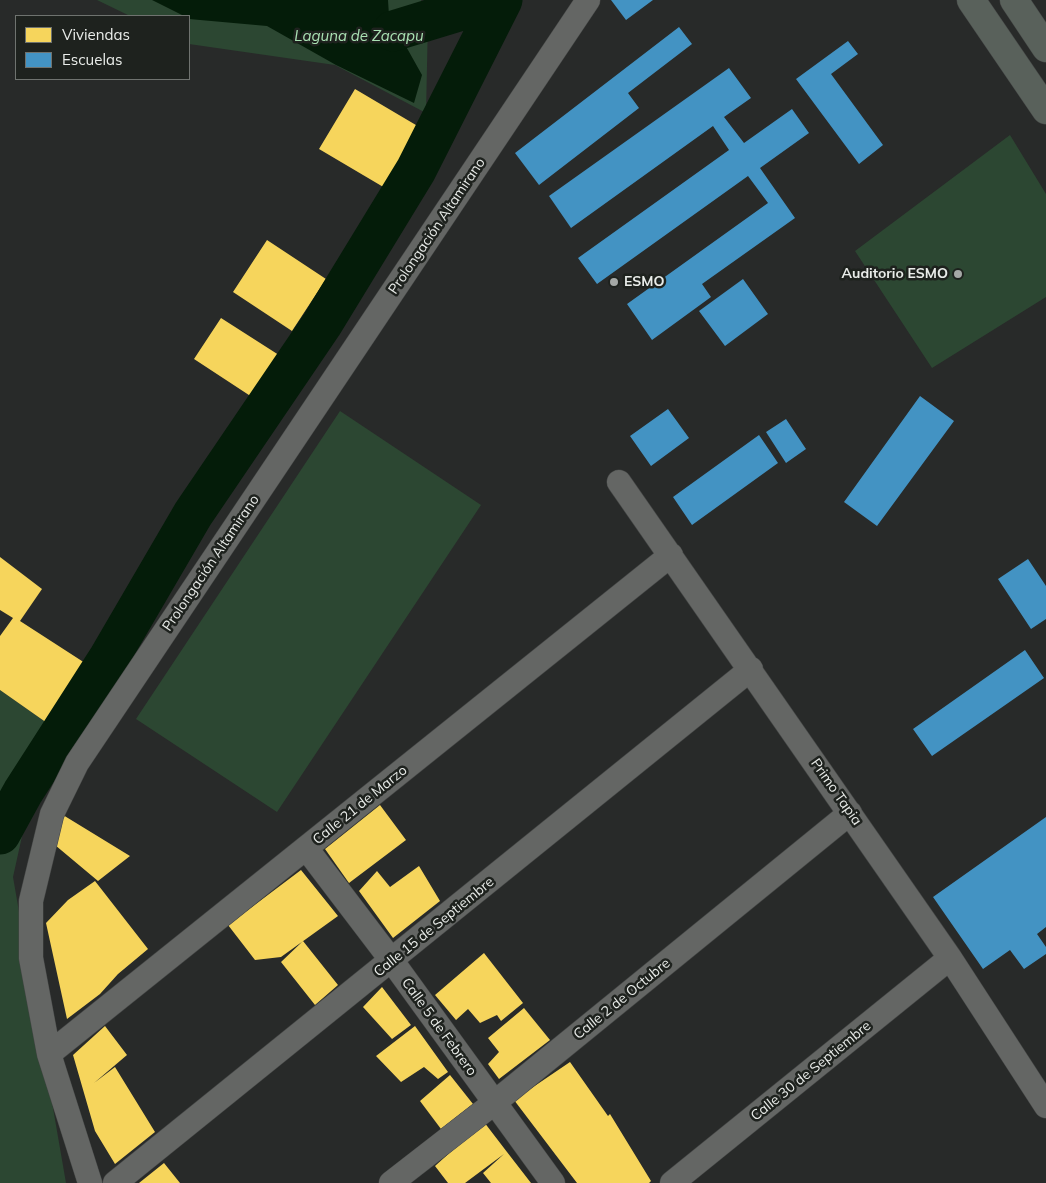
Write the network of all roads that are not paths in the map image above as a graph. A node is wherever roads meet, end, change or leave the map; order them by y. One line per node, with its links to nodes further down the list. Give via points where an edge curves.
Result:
1 (588, 0): 13 (street, Prolongación Altamirano, via 77,763 52,814 31,901 31,958)
2 (971, 0): 5 (main road)
3 (1024, 3): 4 (main road)
4 (1046, 48)
5 (1046, 110)
6 (619, 482): 7 (street, Primo Tapia)
7 (671, 556): 8 (street, Primo Tapia); 10 (street, Calle 21 de Marzo)
8 (751, 669): 9 (street, Primo Tapia); 12 (street, Calle 15 de Septiembre)
9 (850, 813): 11 (street, Primo Tapia); 14 (street, Calle 2 de Octubre)
10 (306, 848): 12 (street, Calle 5 de Febrero); 13 (street, Calle 21 de Marzo)
11 (950, 958): 15 (street, Primo Tapia); 20 (street, Calle 30 de Septiembre)
12 (392, 961): 14 (street, Calle 5 de Febrero); 17 (street, Calle 15 de Septiembre)
13 (49, 1054): 16 (street, Prolongación Altamirano)
14 (494, 1103): 18 (street, Calle 2 de Octubre); 19 (street, Calle 5 de Febrero)
15 (1046, 1106)
16 (90, 1183)
17 (115, 1183)
18 (391, 1183)
19 (553, 1183)
20 (672, 1183)

